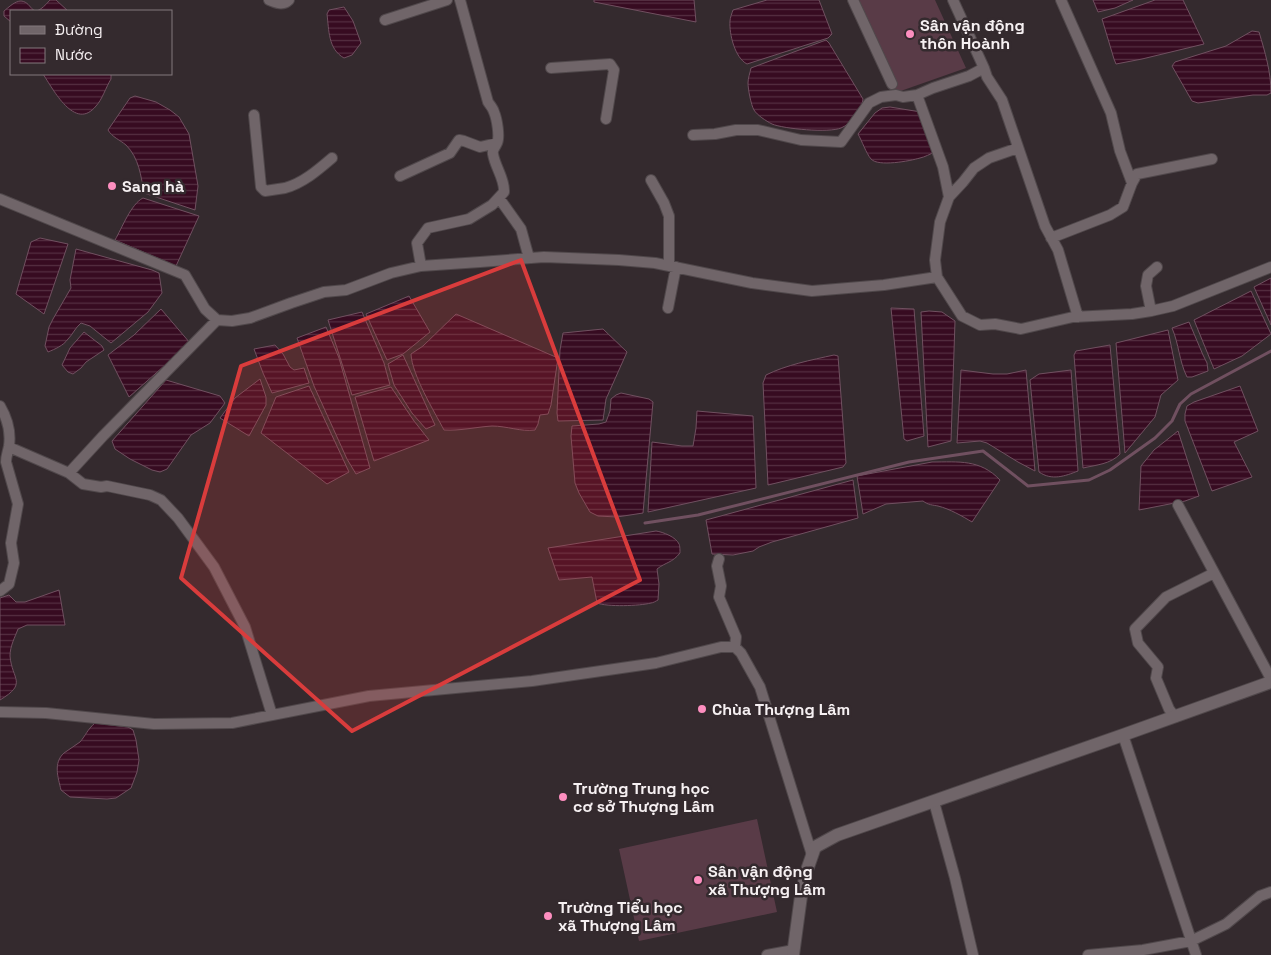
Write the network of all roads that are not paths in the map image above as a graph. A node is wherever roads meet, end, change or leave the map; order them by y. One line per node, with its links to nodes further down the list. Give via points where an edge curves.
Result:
1 (269, 0): 2 (street, via 280,4)
2 (289, 0)
3 (447, 0): 8 (street)
4 (460, 0): 16 (street, via 498,128)
5 (853, 0): 11 (street)
6 (953, 0): 10 (street)
7 (1061, 0): 22 (street, via 1111,113)
8 (384, 20)
9 (551, 68): 14 (street, via 610,64 614,70)
10 (984, 68): 12 (street); 17 (street, via 1002,100)
11 (892, 84)
12 (917, 95): 15 (street, via 880,97 869,103 841,142 801,140 758,130); 23 (street, via 943,167)
13 (254, 115): 18 (street, via 261,187 265,191 286,188 301,181)
14 (606, 119)
15 (693, 135)
16 (497, 143): 20 (street, via 480,147 459,140 450,153); 24 (street, via 493,154 504,186)
17 (1018, 148): 23 (street, via 989,158 974,168); 26 (street)
18 (332, 158)
19 (1212, 159): 22 (street, via 1137,174)
20 (400, 176)
21 (651, 180): 29 (street, via 669,216)
22 (1132, 183): 26 (street, via 1122,207 1110,215)
23 (950, 197): 32 (street, via 940,222 935,260)
24 (499, 198): 27 (street, via 520,228); 28 (street, via 469,218 428,228 417,242)
25 (0, 199): 36 (street, via 185,275 205,309)
26 (1051, 238): 35 (street, via 1058,250)
27 (529, 258): 28 (street); 29 (street, via 619,260)
28 (421, 266): 36 (street, via 346,290 324,292 250,318)
29 (672, 266): 32 (street, via 752,284 812,291); 33 (street)
30 (1157, 267): 34 (street, via 1148,275 1146,286)
31 (1271, 267): 34 (street, via 1173,306)
32 (937, 277): 35 (street, via 962,316 980,325 1021,329)
33 (668, 308)
34 (1151, 310): 35 (street)
35 (1078, 317)
36 (217, 320): 39 (street)
37 (0, 406): 38 (street, via 9,428)
38 (9, 447): 39 (street); 43 (street, via 6,462 18,504 10,543 14,562 10,584)
39 (69, 473): 47 (street, via 84,484 150,495 161,500 178,518 214,567 245,627)
40 (1178, 505): 42 (street)
41 (719, 559): 44 (street, via 719,597 736,637)
42 (1214, 573): 45 (street); 48 (street, via 1166,597 1135,629 1138,643 1158,667 1156,678)
43 (0, 590)
44 (735, 647): 47 (street, via 721,647 656,663 542,679 369,696); 51 (street, via 760,687)
45 (1271, 680): 48 (street)
46 (0, 712): 47 (street, via 46,713 154,724 232,724)
47 (272, 715)
48 (1175, 717): 49 (street)
49 (1123, 735): 50 (street); 53 (street)
50 (934, 802): 51 (street, via 837,835 815,848); 56 (street, via 956,878)
51 (812, 855): 54 (street, via 801,896)
52 (1271, 892): 53 (street, via 1260,896 1226,924)
53 (1191, 941): 57 (street); 58 (street)
54 (794, 952): 55 (street)
55 (767, 955)
56 (973, 955)
57 (1088, 955)
58 (1196, 955)

